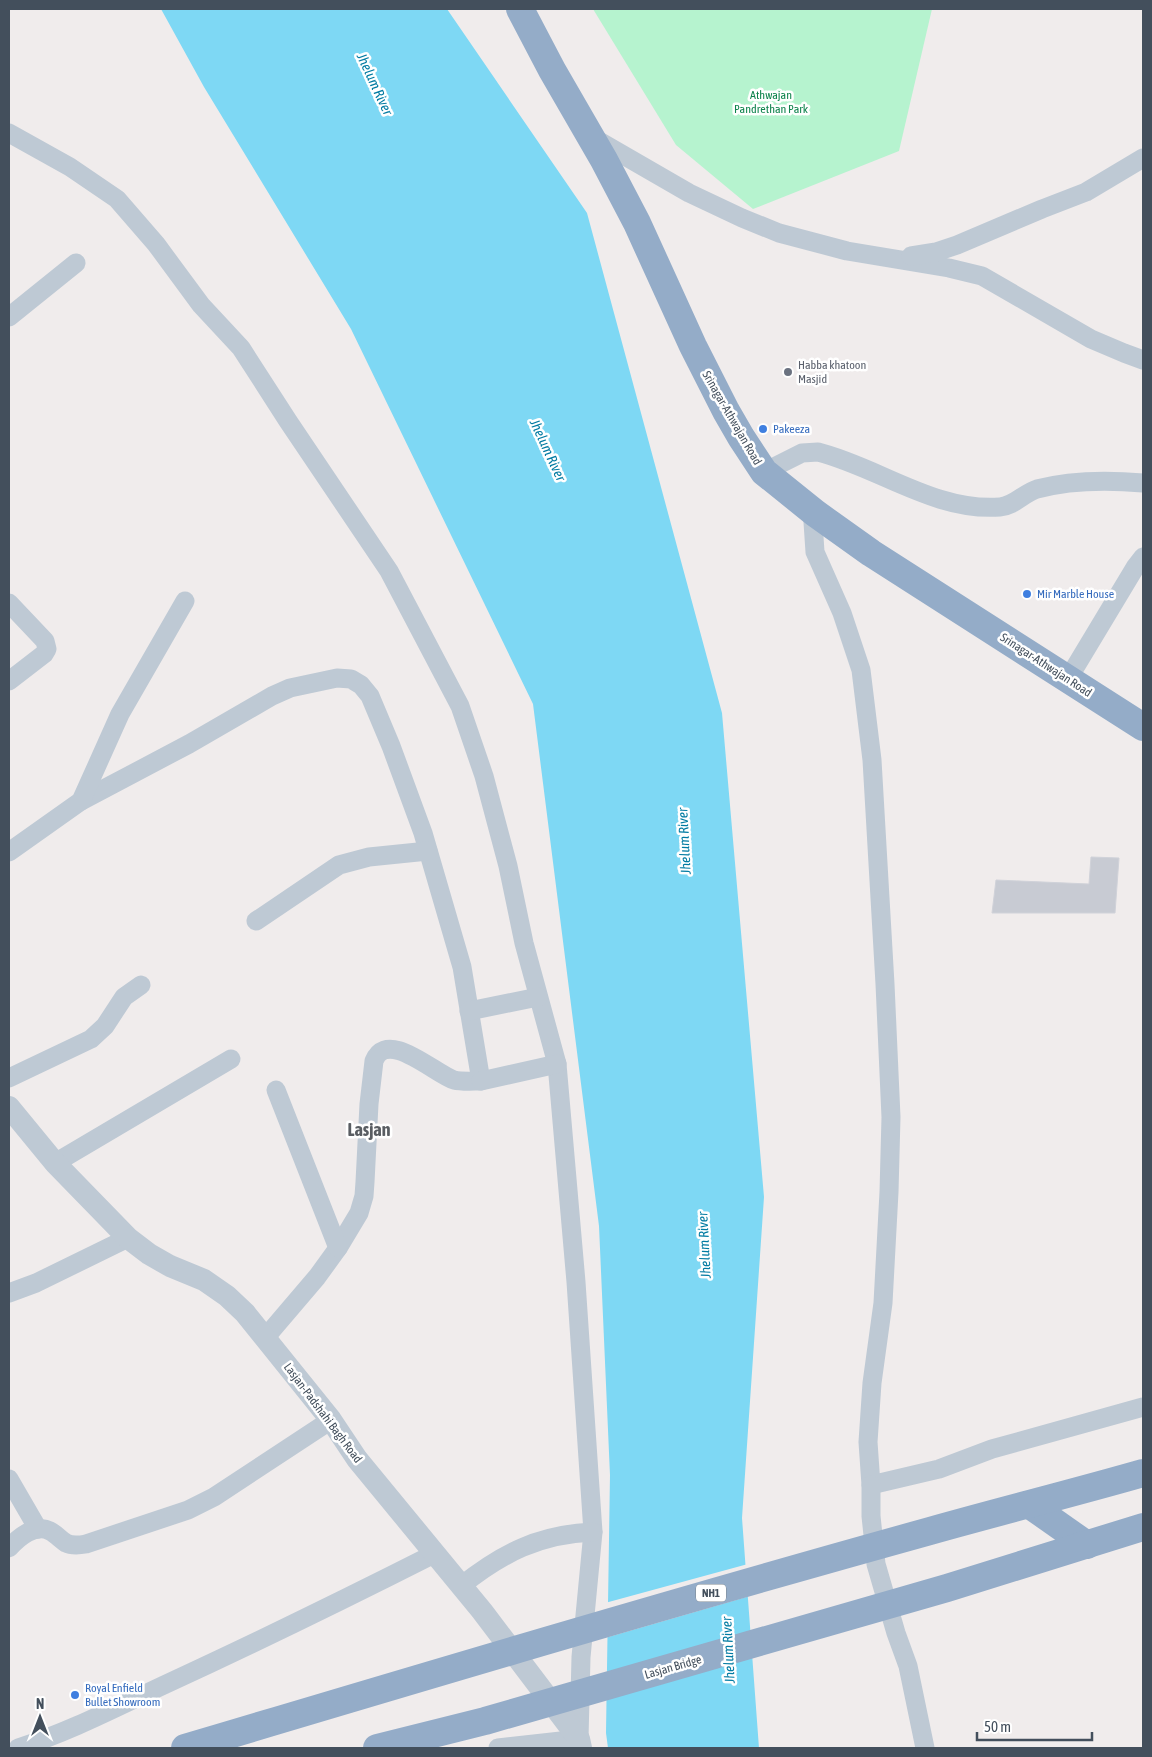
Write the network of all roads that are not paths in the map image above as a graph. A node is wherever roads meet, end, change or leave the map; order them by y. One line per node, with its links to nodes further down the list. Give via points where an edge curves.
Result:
1 (520, 9): 3 (highway, Srinagar-Athwajan Road)
2 (9, 133): 23 (street, via 70,167 117,199 241,348 389,571 460,706 484,776)
3 (590, 136): 5 (street, via 689,193 742,218 780,233 848,251); 9 (highway, Srinagar-Athwajan Road, via 637,223 722,403)
4 (1143, 158): 5 (street, via 1086,192 957,245)
5 (895, 258): 8 (street, via 982,276 1092,339)
6 (76, 263): 7 (street)
7 (9, 317)
8 (1143, 360)
9 (764, 472): 10 (street, via 802,453 818,452 944,501 991,507 1011,504 1031,491 1049,486 1092,481); 11 (highway, Srinagar-Athwajan Road)
10 (1143, 483)
11 (815, 513): 15 (highway, Srinagar-Athwajan Road, via 871,553); 40 (street, via 812,522 815,552 842,613 861,670 872,760 885,984 891,1117 889,1192 883,1303 868,1442)
12 (1143, 557): 15 (street)
13 (185, 601): 18 (street, via 120,714)
14 (9, 603): 16 (street, via 45,641 46,649)
15 (1068, 680): 17 (highway, Srinagar-Athwajan Road)
16 (9, 681)
17 (1143, 727)
18 (81, 801): 19 (street, via 272,696 290,688 337,678 351,679 361,684 370,696); 20 (street)
19 (428, 851): 21 (street, via 369,857 339,865); 24 (street, via 462,966)
20 (9, 852)
21 (256, 921)
22 (141, 985): 27 (street, via 124,997 105,1026 91,1039)
23 (538, 997): 24 (street); 26 (street)
24 (469, 1011): 28 (street)
25 (231, 1059): 31 (street)
26 (558, 1064): 28 (street); 44 (street)
27 (9, 1078)
28 (481, 1081): 33 (street, via 456,1080 399,1050 384,1050 376,1056 369,1104 364,1196 359,1213)
29 (276, 1090): 33 (street)
30 (9, 1107): 31 (street, Lasjan-Padshahi Bagh Road)
31 (55, 1163): 32 (street, Lasjan-Padshahi Bagh Road)
32 (128, 1238): 34 (street); 35 (street, Lasjan-Padshahi Bagh Road, via 149,1254 204,1280 227,1296)
33 (338, 1248): 35 (street, via 317,1278)
34 (9, 1293)
35 (265, 1338): 37 (street, Lasjan-Padshahi Bagh Road)
36 (1143, 1406): 40 (street, via 992,1449 939,1469)
37 (331, 1420): 43 (street, via 214,1497 188,1510 86,1544 66,1543 50,1530); 47 (street, Lasjan-Padshahi Bagh Road, via 357,1458)
38 (1143, 1473): 41 (highway, NH1)
39 (9, 1480): 43 (street)
40 (871, 1485): 54 (street, via 876,1564 908,1666)
41 (1030, 1505): 45 (highway); 51 (highway, NH1, via 490,1657)
42 (1143, 1526): 45 (highway, Lasjan Bridge)
43 (38, 1529): 46 (street, via 26,1533)
44 (593, 1532): 48 (street, via 523,1546 482,1568); 49 (street, via 580,1657)
45 (1088, 1545): 52 (highway, Lasjan Bridge, via 486,1721)
46 (9, 1548)
47 (434, 1554): 48 (street, Lasjan-Padshahi Bagh Road); 50 (street, via 130,1701)
48 (461, 1586): 49 (street, Lasjan-Padshahi Bagh Road)
49 (580, 1744): 53 (street)
50 (18, 1748)
51 (185, 1748)
52 (377, 1748)
53 (498, 1748)
54 (925, 1748)

